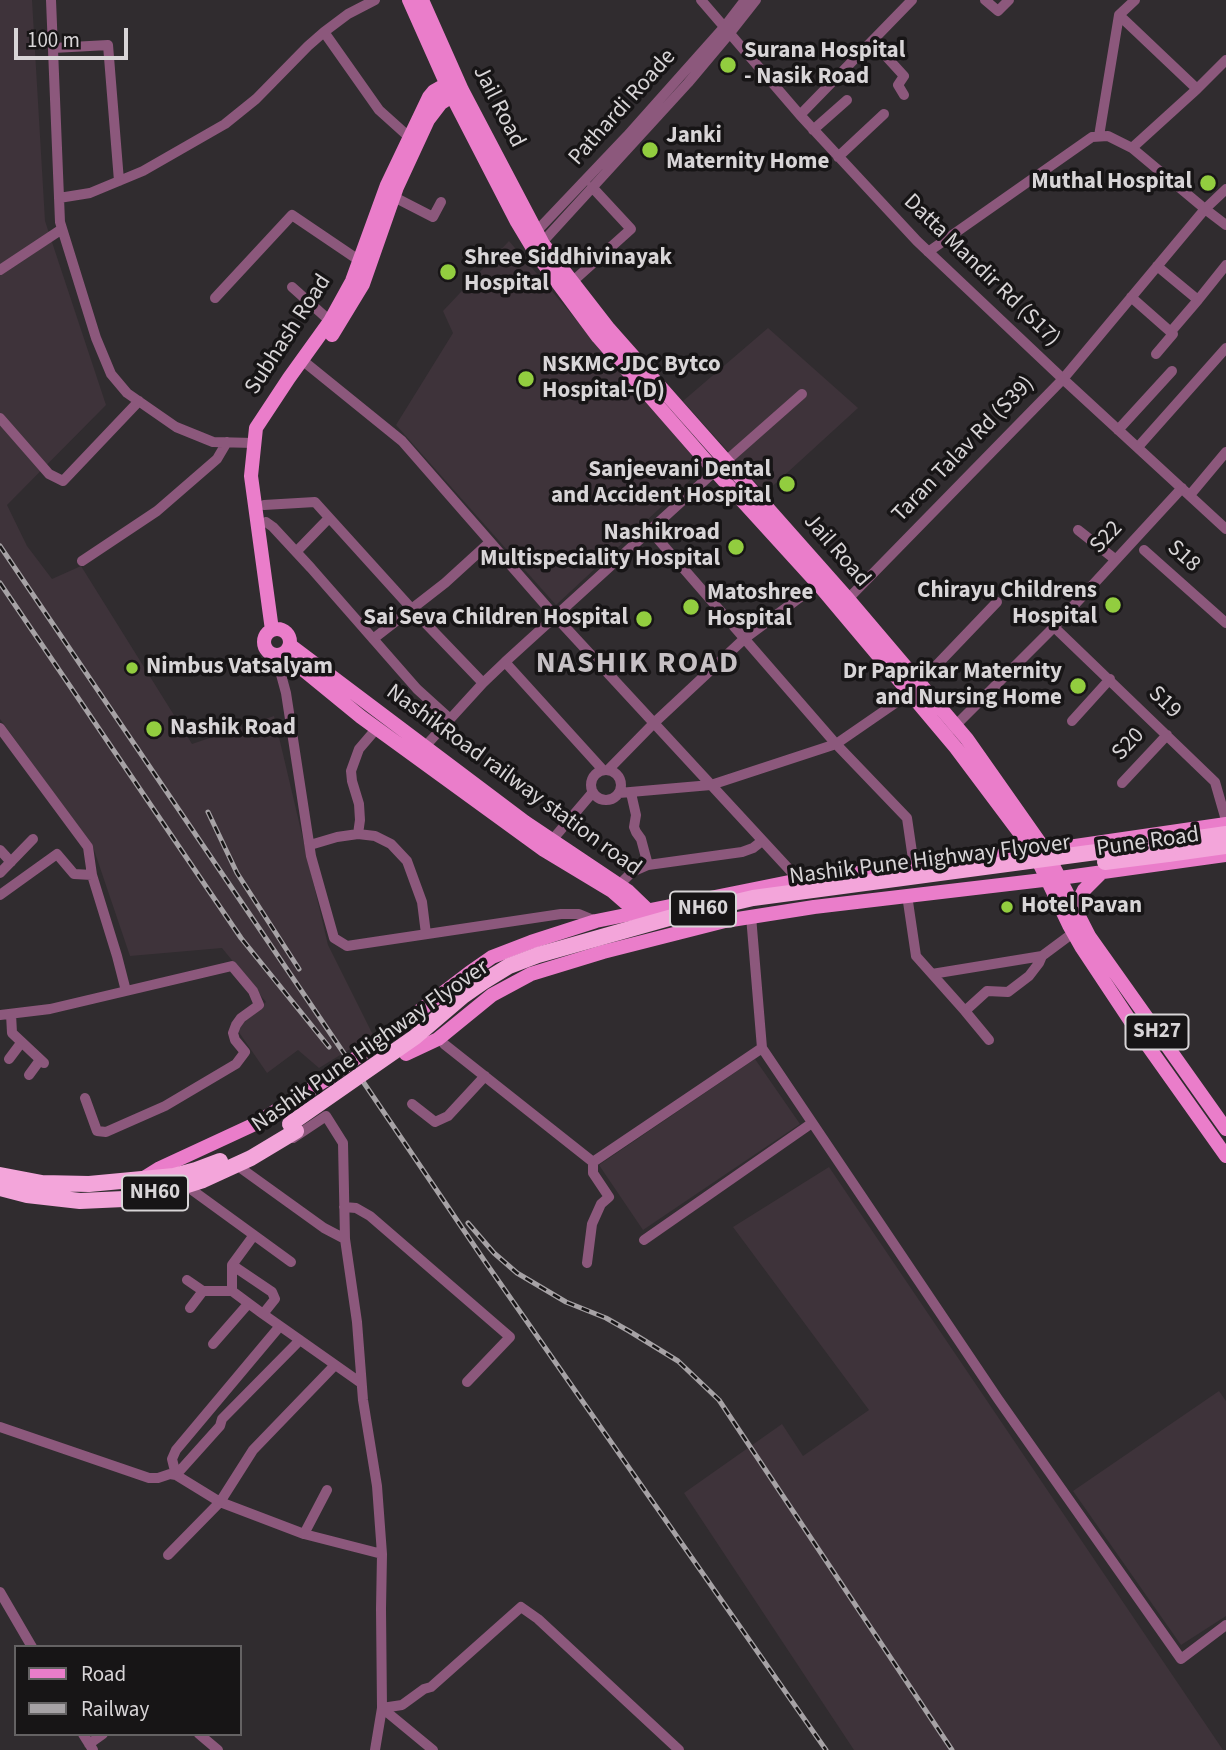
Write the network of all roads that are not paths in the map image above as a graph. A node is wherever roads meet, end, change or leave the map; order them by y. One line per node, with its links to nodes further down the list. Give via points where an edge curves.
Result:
1 (51, 0): 16 (street)
2 (375, 0): 14 (street)
3 (409, 0): 18 (main road)
4 (422, 0): 18 (main road, Jail Road)
5 (701, 0): 13 (street, Datta Mandir Rd (S17))
6 (745, 0): 13 (street, Pathardi Roade)
7 (756, 0): 13 (street)
8 (912, 0): 15 (street)
9 (985, 0): 10 (street, via 998,11)
10 (1009, 0)
11 (1135, 0): 12 (street)
12 (1119, 15): 19 (street); 26 (street)
13 (728, 30): 23 (street, Datta Mandir Rd (S17)); 30 (street); 38 (street, Pathardi Roade)
14 (324, 32): 25 (street, via 379,110); 29 (street, via 225,124)
15 (872, 41): 20 (street, via 904,76 898,85); 23 (street)
16 (53, 48): 29 (street, via 108,46); 33 (street)
17 (1226, 60): 19 (street)
18 (454, 87): 25 (main road, Subhash Road, via 434,91); 32 (main road, Subhash Road, via 428,120); 38 (main road)
19 (1197, 89): 27 (street)
20 (904, 95)
21 (847, 100): 24 (street)
22 (884, 114): 28 (street)
23 (800, 115): 24 (street, Datta Mandir Rd (S17))
24 (813, 130): 28 (street, Datta Mandir Rd (S17))
25 (409, 136): 40 (main road, Subhash Road)
26 (1099, 136): 27 (street); 39 (street)
27 (1132, 148): 35 (street)
28 (838, 157): 39 (street, Datta Mandir Rd (S17))
29 (119, 181): 33 (street, via 90,193)
30 (592, 187): 38 (street); 44 (street, via 631,229)
31 (1226, 189): 35 (street, Taran Talav Rd (S39))
32 (394, 197): 34 (street, via 433,217); 53 (main road, Subhash Road, via 363,284 338,326)
33 (59, 198): 37 (street)
34 (441, 202)
35 (1205, 209): 36 (street); 42 (street, Taran Talav Rd (S39))
36 (1226, 225)
37 (62, 229): 43 (street); 57 (street, via 111,374)
38 (535, 242): 44 (main road, Jail Road); 64 (main road, Jail Road, via 598,337)
39 (929, 252): 55 (street, Datta Mandir Rd (S17))
40 (360, 261): 47 (street, via 292,215); 49 (main road, Subhash Road)
41 (1226, 265): 48 (street)
42 (1157, 266): 46 (street, Taran Talav Rd (S39)); 48 (street)
43 (0, 270)
44 (572, 282): 64 (main road, Jail Road)
45 (292, 287): 49 (street)
46 (1131, 297): 52 (street, via 1173,334); 55 (street, Taran Talav Rd (S39))
47 (215, 298)
48 (1198, 300): 50 (street)
49 (330, 321): 53 (main road, Subhash Road)
50 (1174, 328)
51 (1226, 348): 62 (street)
52 (1156, 354)
53 (306, 363): 61 (main road, Subhash Road, via 256,428); 66 (main road, Subhash Road, via 265,432); 72 (street, via 402,440)
54 (1172, 371): 59 (street)
55 (1063, 379): 59 (street, Datta Mandir Rd (S17)); 79 (street, Taran Talav Rd (S39))
56 (802, 394): 64 (street)
57 (139, 401): 58 (street, via 63,481 49,474); 60 (street, via 176,427 213,442)
58 (0, 418)
59 (1118, 430): 62 (street, Datta Mandir Rd (S17))
60 (227, 442): 61 (street); 76 (street, via 217,459 157,511)
61 (254, 443): 84 (main road, Subhash Road, via 251,476)
62 (1138, 447): 65 (street, Datta Mandir Rd (S17))
63 (1226, 452): 65 (street, S22)
64 (720, 466): 70 (street); 77 (main road, Jail Road); 79 (main road, Jail Road)
65 (1186, 492): 69 (street, Datta Mandir Rd (S17)); 75 (street, S22)
66 (264, 505): 67 (street, via 315,502); 68 (main road, Subhash Road)
67 (329, 518): 74 (street); 80 (street)
68 (266, 522): 74 (street); 84 (main road, Subhash Road)
69 (1226, 529)
70 (650, 530): 81 (street); 86 (street)
71 (1078, 530): 75 (street)
72 (490, 542): 80 (street); 81 (street)
73 (1144, 550): 82 (street, S18)
74 (296, 552): 85 (street)
75 (1116, 559): 83 (street, S22)
76 (82, 561)
77 (818, 584): 79 (main road, Jail Road); 86 (street)
78 (997, 602): 91 (street)
79 (844, 604): 91 (main road, Jail Road)
80 (411, 608): 85 (street); 90 (street)
81 (555, 616): 88 (street); 94 (street)
82 (1226, 623)
83 (1054, 626): 89 (street, S19); 97 (street, S22)
84 (276, 630): 87 (main road, via 287,633 291,641); 87 (main road, via 265,638 264,646 269,653)
85 (373, 639): 92 (street)
86 (744, 639): 94 (street); 99 (street)
87 (283, 652): 96 (main road); 100 (main road, NashikRoad railway station road); 112 (street)
88 (505, 662): 90 (street); 101 (street)
89 (1110, 679): 93 (street); 98 (street, S19)
90 (483, 683): 92 (street)
91 (915, 689): 97 (main road, Jail Road); 99 (street)
92 (449, 719): 100 (street)
93 (1072, 721)
94 (654, 723): 101 (street); 103 (street)
95 (0, 728): 124 (street, via 88,847)
96 (377, 729): 100 (main road); 108 (street, via 359,749 351,771 359,804)
97 (950, 730): 117 (main road, Jail Road)
98 (1167, 735): 102 (street, S20); 107 (street, S19, via 1215,782)
99 (836, 744): 103 (street); 121 (street, via 907,818)
100 (420, 751): 113 (main road)
101 (606, 770): 104 (street, via 595,774); 105 (street, via 620,778)
102 (1122, 783)
103 (711, 785): 106 (street); 111 (street)
104 (593, 792): 105 (street, via 608,800); 113 (street)
105 (619, 793): 106 (street)
106 (631, 793): 120 (street, via 634,827)
107 (1226, 822): 117 (main road)
108 (358, 834): 112 (street); 135 (street, via 391,844 408,861 422,902)
109 (1226, 834): 115 (highway, Nashik Pune Highway Flyover)
110 (33, 839): 119 (street)
111 (762, 841): 120 (street, via 743,852); 126 (street)
112 (310, 845): 135 (street, via 334,938 347,946)
113 (548, 846): 127 (main road, NashikRoad railway station road); 131 (main road)
114 (1226, 846): 115 (highway, Nashik Pune Highway Flyover)
115 (1170, 848): 146 (highway, Nashik Pune Highway Flyover / NH60, bridge, via 711,916 514,975); 153 (highway, Nashik Pune Highway Flyover / NH60, bridge, via 753,898 538,955 509,966 463,996)
116 (0, 850): 119 (street)
117 (1040, 851): 121 (main road); 125 (main road, Jail Road / SH27)
118 (1226, 855): 122 (main road, Pune Road)
119 (11, 862): 123 (street)
120 (648, 865): 127 (street)
121 (914, 866): 126 (main road)
122 (1103, 872): 125 (main road, Pune Road); 130 (main road, via 1084,890)
123 (0, 873)
124 (92, 874): 128 (street, via 74,874 57,854); 139 (street)
125 (1053, 878): 129 (main road, Pune Road); 130 (main road, Jail Road / SH27); 134 (main road, Jail Road / SH27)
126 (799, 880): 131 (main road)
127 (620, 884): 131 (main road, NashikRoad railway station road)
128 (0, 895)
129 (907, 895): 132 (main road, Pune Road); 138 (street, via 916,956)
130 (1074, 910): 134 (main road, Jail Road / SH27)
131 (643, 912): 133 (main road); 136 (main road)
132 (751, 916): 136 (main road, Pune Road); 145 (street)
133 (596, 921): 135 (street, via 579,914 561,914); 159 (main road, bridge, via 492,957 330,1077 255,1124)
134 (1075, 929): 137 (street); 154 (main road, Jail Road / SH27); 155 (main road, via 1133,1025)
135 (426, 934)
136 (665, 936): 143 (main road, Pune Road, via 531,974 492,995)
137 (1042, 956): 138 (street); 140 (street, via 1029,976 1008,992 987,990)
138 (932, 974): 140 (street)
139 (126, 991): 141 (street); 150 (street, via 232,966 259,1005 241,1018 233,1032 245,1052 236,1064 165,1106 106,1132 97,1131)
140 (965, 1011): 142 (street)
141 (6, 1014): 144 (street, via 12,1034)
142 (989, 1040)
143 (441, 1041): 146 (main road, Pune Road); 149 (street)
144 (21, 1043): 147 (street); 148 (street, via 42,1062)
145 (762, 1048): 152 (street); 156 (street)
146 (406, 1054): 153 (highway, Nashik Pune Highway Flyover / NH60)
147 (9, 1059)
148 (29, 1074)
149 (485, 1076): 151 (street, via 448,1116 435,1122); 156 (street)
150 (85, 1098)
151 (412, 1104)
152 (812, 1123): 166 (street); 190 (street, via 1181,1659)
153 (293, 1127): 159 (highway, Nashik Pune Highway Flyover / NH60, via 213,1165); 160 (highway, Nashik Pune Highway Flyover / NH60, via 251,1158 168,1191 80,1200)
154 (1226, 1129)
155 (1226, 1156)
156 (593, 1162): 168 (street, via 593,1173 609,1197 592,1224)
157 (242, 1169): 161 (street); 163 (street, via 326,1116 343,1143); 165 (street)
158 (0, 1175): 159 (highway, Nashik Pune Highway Flyover / NH60, via 54,1184)
159 (142, 1179)
160 (0, 1188)
161 (192, 1190): 162 (street, via 110,1204 54,1205); 164 (street)
162 (0, 1196)
163 (344, 1207): 165 (street); 180 (street, via 370,1216 510,1337)
164 (254, 1235): 167 (street); 169 (street)
165 (345, 1239): 181 (street)
166 (644, 1240)
167 (291, 1262)
168 (587, 1263)
169 (232, 1265): 172 (street); 175 (street, via 272,1292 275,1299)
170 (187, 1280): 171 (street)
171 (203, 1291): 172 (street); 174 (street)
172 (232, 1291): 173 (street)
173 (248, 1304): 175 (street); 178 (street)
174 (190, 1308)
175 (262, 1314): 176 (street)
176 (280, 1326): 177 (street); 183 (street, via 176,1450 172,1459)
177 (300, 1340): 179 (street); 183 (street, via 222,1419)
178 (213, 1344)
179 (335, 1365): 181 (street); 185 (street, via 253,1451)
180 (467, 1382)
181 (361, 1384): 187 (street)
182 (0, 1427): 183 (street, via 149,1478)
183 (176, 1475): 185 (street)
184 (327, 1490): 186 (street)
185 (220, 1502): 186 (street); 188 (street)
186 (304, 1534): 187 (street)
187 (382, 1554): 192 (street)
188 (169, 1555)
189 (0, 1592): 191 (street)
190 (1226, 1625)
191 (31, 1645)
192 (382, 1708): 195 (street); 196 (street); 197 (street, via 402,1705 431,1687 521,1607)
193 (201, 1736): 194 (street)
194 (218, 1750)
195 (375, 1750)
196 (433, 1750)
197 (679, 1750)

